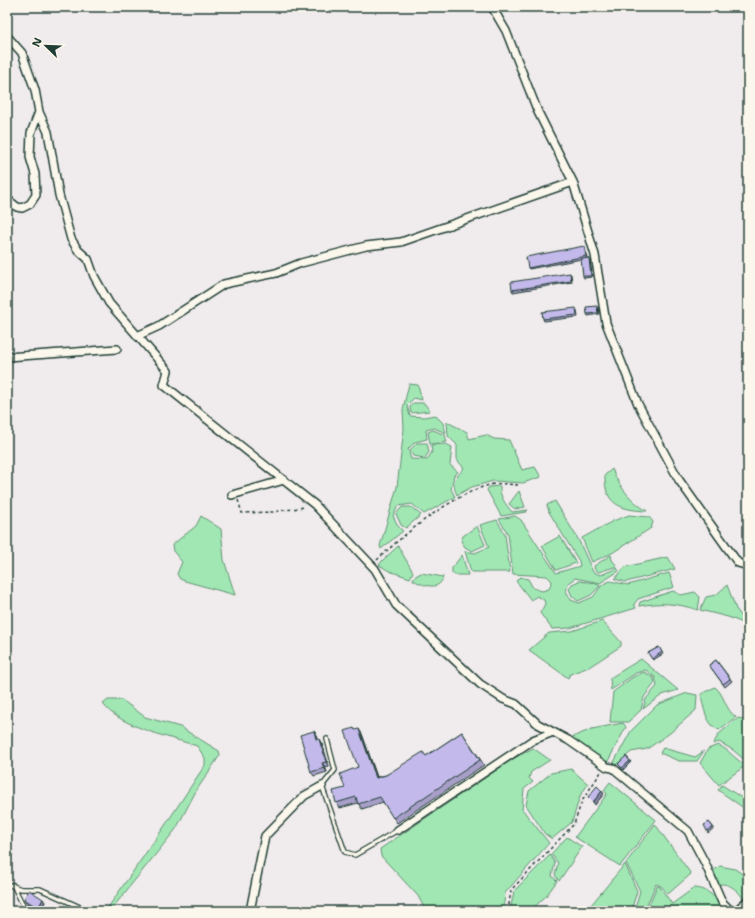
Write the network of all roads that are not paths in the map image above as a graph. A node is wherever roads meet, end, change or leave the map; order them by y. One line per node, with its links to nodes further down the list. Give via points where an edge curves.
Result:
1 (492, 7): 4 (street, via 506,30 538,112)
2 (7, 36): 3 (street, via 22,53 35,90)
3 (39, 112): 5 (street, via 31,134 30,157 35,174 36,195 30,204 22,208); 6 (street, via 48,132 59,195 71,238 78,250 88,259 109,303)
4 (573, 182): 6 (street, via 401,242 366,246 301,263 276,273 224,284 159,326); 11 (street, via 595,255 606,323 638,404 679,480 738,563)
5 (7, 198)
6 (137, 336): 9 (street, via 168,371 164,385)
7 (117, 349): 8 (street)
8 (7, 358)
9 (284, 480): 10 (street); 12 (street, via 315,505 372,565 396,605 480,684 516,704 538,724)
10 (234, 495)
11 (748, 566)
12 (553, 732): 15 (street, via 533,740); 22 (street, via 607,767 613,768 688,831 722,902)
13 (327, 739): 14 (lane, via 335,770)
14 (322, 786): 15 (lane, via 345,852 355,855); 21 (street, via 304,796 265,836)
15 (398, 830)
16 (7, 884): 17 (lane)
17 (13, 885): 19 (lane, via 40,889); 20 (lane, via 23,905)
18 (748, 900): 23 (street)
19 (82, 908)
20 (33, 911)
21 (250, 911)
22 (730, 911)
23 (736, 911)

